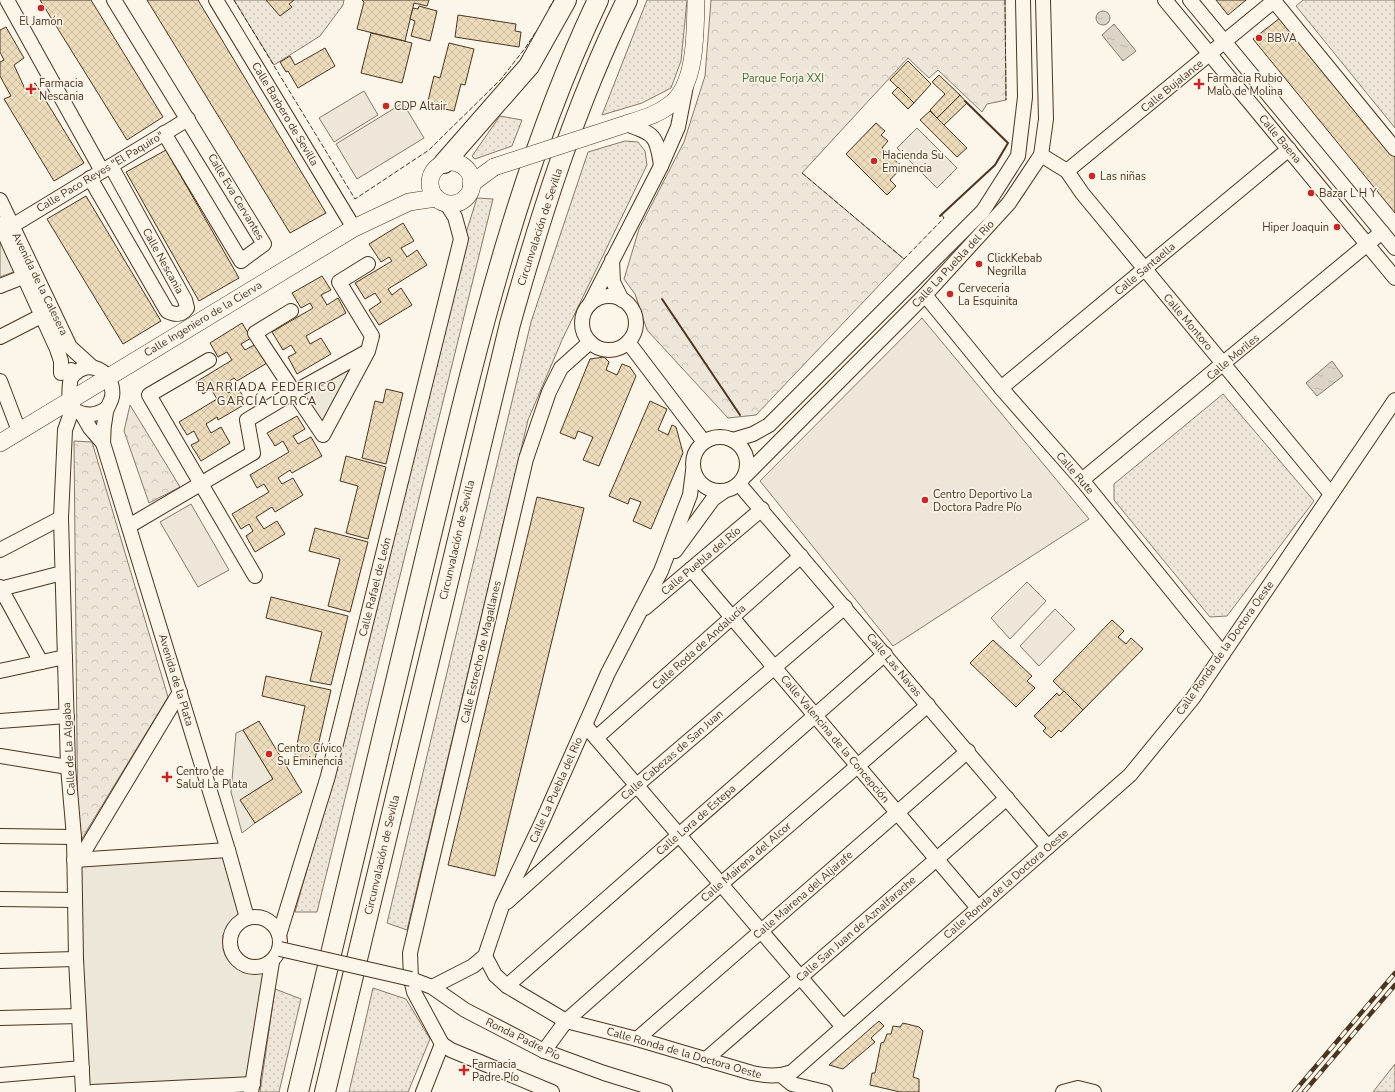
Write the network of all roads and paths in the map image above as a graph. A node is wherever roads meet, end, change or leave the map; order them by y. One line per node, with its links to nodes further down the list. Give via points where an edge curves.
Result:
1 (7, 0): 25 (street, Calle Nescania)
2 (114, 0): 16 (street, Calle Eva Cervantes)
3 (216, 0): 32 (street, Calle Barbero de Sevilla)
4 (566, 0): 22 (highway, via 529,66)
5 (598, 0): 145 (highway, via 575,48 530,164 484,320)
6 (627, 0): 146 (highway, Circunvalación de Sevilla, via 584,98 531,247 510,324)
7 (696, 0): 15 (main road, via 694,48)
8 (1023, 0): 64 (street, Calle La Puebla del Rio, via 1025,96 1018,156 983,211 769,425 753,434)
9 (1043, 0): 21 (street, Calle La Puebla del Rio, via 1046,119)
10 (1165, 0): 14 (street, Calle Baena)
11 (1190, 0): 13 (street, Calle Baena)
12 (1275, 1): 13 (street, Calle Bujalance); 20 (street)
13 (1225, 42): 14 (street, Calle Bujalance); 33 (street, Calle Baena)
14 (1210, 54): 19 (street, Calle Baena); 24 (street, Calle Bujalance)
15 (686, 85): 17 (main road, via 672,104); 23 (street, via 678,127)
16 (188, 119): 18 (street, Calle Paco Reyes "El Paquiro"); 18 (street, Calle Eva Cervantes, via 264,244 241,260)
17 (626, 124): 23 (street, via 648,131 658,145); 26 (main road, bridge)
18 (164, 134): 25 (street, Calle Paco Reyes "El Paquiro")
19 (1289, 149): 34 (street, Calle Baena); 38 (street, Calle Santaella)
20 (1395, 149)
21 (1041, 155): 24 (street, Calle Montoro); 42 (street, Calle La Puebla del Rio, via 1009,203)
22 (444, 163): 26 (main road, via 456,163); 27 (main road, via 438,166)
23 (662, 166): 36 (street)
24 (1068, 171): 38 (street, Calle Montoro, via 1082,193)
25 (101, 172): 25 (street, Calle Nescania, via 167,311 178,314 184,312 187,308 185,300); 31 (street, Calle Paco Reyes "El Paquiro")
26 (469, 176): 29 (main road, via 469,193 465,198 459,202)
27 (430, 178): 29 (main road, via 432,192); 30 (main road, Calle Ingeniero de la Cierva)
28 (0, 200): 31 (street, Avenida de la Calesera)
29 (441, 200): 30 (main road, Calle Ingeniero de la Cierva); 121 (street, Calle Rafael de León, via 455,217 461,239 328,776)
30 (409, 202): 32 (main road, Calle Ingeniero de la Cierva)
31 (6, 225): 39 (street, Avenida de la Calesera)
32 (354, 228): 56 (main road, Calle Ingeniero de la Cierva)
33 (1382, 232): 34 (street, Calle Moriles); 35 (street, Calle Baena)
34 (1368, 245): 40 (street, Calle Baena); 53 (street, Calle Moriles)
35 (1395, 248)
36 (612, 260): 43 (street, via 613,282); 44 (street)
37 (368, 264): 51 (street, via 339,282 372,336)
38 (1145, 269): 53 (street, Calle Montoro); 58 (street, Calle Santaella)
39 (30, 274): 41 (street); 46 (street, Avenida de la Calesera)
40 (1395, 278)
41 (0, 286)
42 (925, 295): 58 (street, Calle Rute); 69 (street, Calle La Puebla del Rio)
43 (622, 300): 44 (street, via 605,296); 49 (street, via 631,308 636,319 634,332)
44 (590, 304): 48 (street, via 582,323)
45 (291, 311): 59 (street, via 255,333)
46 (47, 313): 47 (street); 50 (street, Avenida de la Calesera); 55 (street)
47 (0, 337)
48 (590, 342): 49 (street, via 597,347 613,350); 128 (street, Calle Estrecho de Magallanes, via 561,368 549,392 526,459 410,953)
49 (628, 342): 65 (street)
50 (70, 347): 54 (street); 55 (street)
51 (368, 351): 59 (street); 59 (street, via 323,435)
52 (209, 360): 71 (street, via 149,395)
53 (1224, 364): 70 (street, Calle Moriles); 73 (street, Calle Montoro)
54 (92, 367): 55 (street); 56 (street, via 102,370)
55 (66, 375): 61 (street, Calle de La Algaba)
56 (108, 377): 61 (main road, Calle Ingeniero de la Cierva); 62 (street, via 112,387 112,398)
57 (0, 381): 63 (street)
58 (1001, 388): 70 (street, Calle Rute)
59 (294, 392): 71 (street, via 247,420 253,453)
60 (1395, 400): 73 (street, Calle Ronda de la Doctora Oeste)
61 (75, 407): 62 (street, via 91,415); 63 (main road, Calle Ingeniero de la Cierva); 67 (street); 75 (street, Calle de La Algaba, via 65,430)
62 (106, 409): 67 (street)
63 (19, 431): 66 (main road, Calle Ingeniero de la Cierva)
64 (733, 440): 65 (street, via 718,436); 69 (street, via 745,451 748,459)
65 (704, 442): 68 (street, via 694,455)
66 (0, 443)
67 (103, 443): 76 (street, Avenida de la Plata)
68 (693, 471): 72 (street, via 704,487); 80 (street, via 690,495)
69 (742, 480): 72 (street, via 732,489); 74 (street, Calle Las Navas)
70 (1082, 480): 88 (street, Calle Rute)
71 (201, 485): 76 (street); 82 (street)
72 (722, 492): 80 (street, via 692,527)
73 (1331, 494): 88 (street, Calle Ronda de la Doctora Oeste)
74 (762, 509): 78 (street, Calle Las Navas); 79 (street, Calle Puebla del Río)
75 (61, 518): 77 (street); 81 (street, Calle de La Algaba)
76 (129, 526): 93 (street, Avenida de la Plata)
77 (0, 550)
78 (801, 556): 84 (street, Calle Las Navas); 86 (street, Calle Roda de Andalucía)
79 (691, 569): 85 (street, Calle Puebla del Río); 86 (street, Calle Valencina de la Concepción)
80 (661, 571): 85 (street, Calle La Puebla del Rio)
81 (62, 573): 83 (street); 89 (street, Calle de La Algaba)
82 (255, 576)
83 (0, 589): 90 (street)
84 (845, 607): 87 (street, Calle Las Navas); 91 (street, Calle Cabezas de San Juan)
85 (640, 612): 98 (street, Calle La Puebla del Rio, via 608,673)
86 (732, 617): 91 (street, Calle Valencina de la Concepción); 99 (street, Calle Roda de Andalucía)
87 (885, 654): 94 (street, Calle Las Navas); 96 (street, Calle Lora de Estepa)
88 (1223, 654): 110 (street, Calle Ronda de la Doctora Oeste, via 1193,698 1130,775)
89 (65, 657): 90 (street); 95 (street, Calle de La Algaba)
90 (41, 662): 92 (street)
91 (774, 667): 96 (street, Calle Valencina de la Concepción); 104 (street, Calle Cabezas de San Juan)
92 (0, 670)
93 (180, 692): 111 (street, Avenida de la Plata); 113 (street)
94 (928, 705): 100 (street, Calle Las Navas); 102 (street, Calle Mairena del Alcor)
95 (67, 716): 97 (street); 103 (street, Calle de La Algaba)
96 (815, 716): 102 (street, Calle Valencina de la Concepción); 107 (street, Calle Lora de Estepa)
97 (0, 722)
98 (585, 725): 99 (street); 114 (street, Calle La Puebla del Rio)
99 (596, 738): 104 (street)
100 (968, 751): 105 (street, Calle Las Navas); 106 (street, Calle Mairena del Aljarafe)
101 (0, 756): 103 (street)
102 (858, 766): 106 (street, Calle Valencina de la Concepción); 115 (street, Calle Mairena del Alcor)
103 (68, 767): 109 (street, Calle de La Algaba)
104 (637, 785): 107 (street); 114 (street, Calle Cabezas de San Juan)
105 (1008, 798): 110 (street, Calle Las Navas); 112 (street, Calle San Juan de Aznalfarache)
106 (897, 813): 112 (street, Calle Valencina de la Concepción); 120 (street, Calle Mairena del Aljarafe)
107 (679, 835): 115 (street); 129 (street, Calle Lora de Estepa)
108 (0, 836): 109 (street)
109 (74, 836): 113 (street, Calle de La Algaba)
110 (1048, 847): 118 (street, Calle Ronda de la Doctora Oeste)
111 (228, 850): 113 (street); 119 (street, Avenida de la Plata)
112 (937, 859): 118 (street, Calle Valencina de la Concepción); 127 (street, Calle San Juan de Aznalfarache)
113 (76, 860): 117 (street, Calle de La Algaba)
114 (518, 883): 123 (street, Calle La Puebla del Rio, via 502,906)
115 (721, 884): 120 (street); 133 (street, Calle Mairena del Alcor)
116 (0, 899): 117 (street)
117 (75, 900): 124 (street, Calle de La Algaba)
118 (978, 908): 134 (street, Calle Ronda de la Doctora Oeste)
119 (247, 918): 121 (street, via 264,918); 126 (street, via 240,922 231,935 233,955 249,967 265,966)
120 (761, 931): 127 (street); 135 (street, Calle Mairena del Aljarafe)
121 (280, 932): 122 (street)
122 (280, 949): 126 (street); 128 (street, Ronda Padre Pío, bridge)
123 (485, 956): 129 (street, Calle Ronda de la Doctora Oeste, via 495,975); 130 (street, via 473,966)
124 (76, 959): 125 (street); 131 (street, Calle de La Algaba)
125 (0, 961)
126 (272, 962): 142 (street)
127 (801, 977): 134 (street); 138 (street, Calle San Juan de Aznalfarache)
128 (411, 979): 130 (street, Ronda Padre Pío); 136 (street, via 414,992)
129 (507, 986): 133 (street, Calle Ronda de la Doctora Oeste)
130 (432, 987): 137 (street, Ronda Padre Pío, via 466,1010)
131 (79, 1016): 132 (street); 139 (street, Calle de La Algaba)
132 (0, 1018)
133 (566, 1021): 135 (street, Calle Ronda de la Doctora Oeste); 137 (street, Calle Mairena del Alcor)
134 (843, 1026): 141 (street, Calle Ronda de la Doctora Oeste)
135 (638, 1039): 138 (street, Calle Ronda de la Doctora Oeste)
136 (442, 1044): 147 (street); 148 (street)
137 (544, 1051): 149 (street, Ronda Padre Pío)
138 (705, 1060): 141 (street, Calle Ronda de la Doctora Oeste, via 752,1074)
139 (82, 1068): 140 (street); 143 (street, Calle de La Algaba)
140 (0, 1074)
141 (786, 1080): 150 (street)
142 (252, 1088): 144 (street)
143 (83, 1092)
144 (92, 1092)
145 (298, 1092)
146 (325, 1092)
147 (423, 1092)
148 (552, 1092)
149 (666, 1092)
150 (825, 1092)
151 (1063, 1092): 152 (street, via 1078,1088)
152 (1094, 1092)

